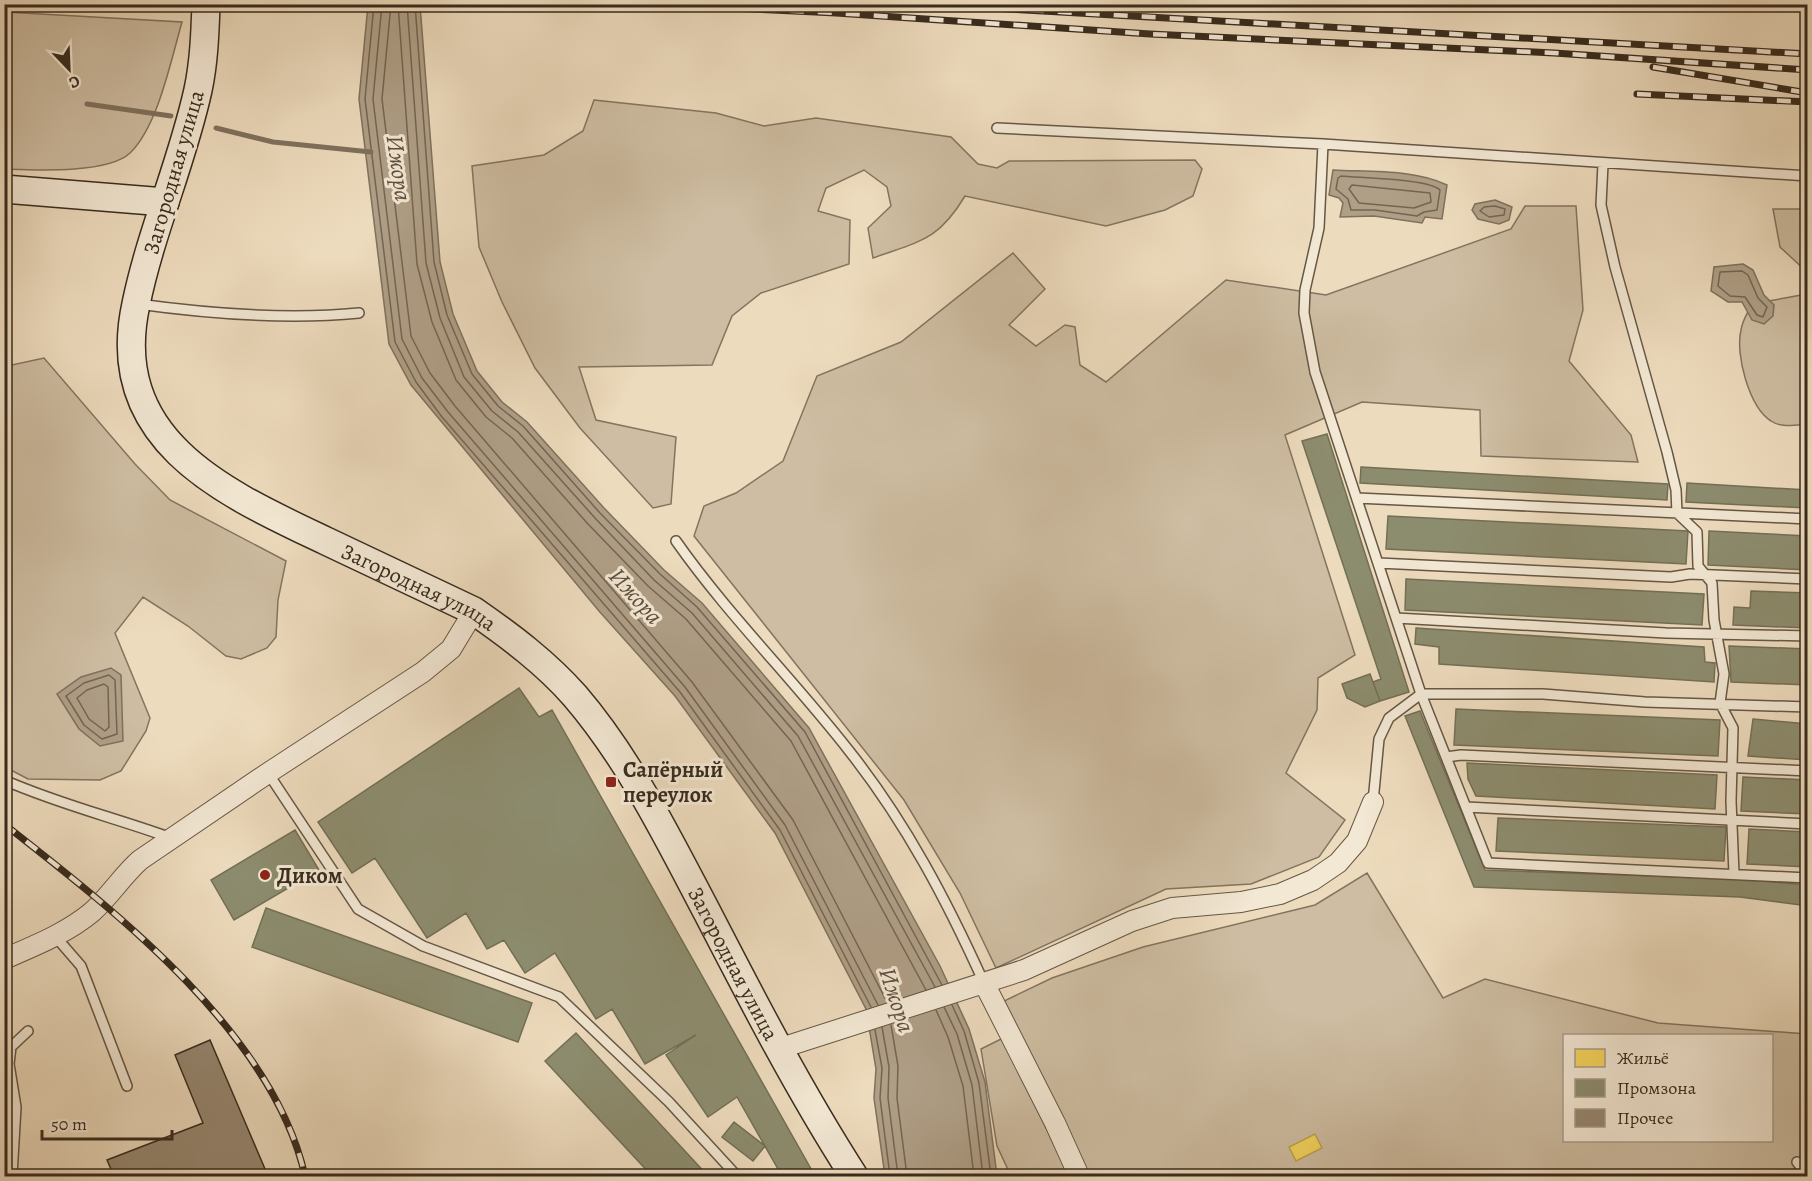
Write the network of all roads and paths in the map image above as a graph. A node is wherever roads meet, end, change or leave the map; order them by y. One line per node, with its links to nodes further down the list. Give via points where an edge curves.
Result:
1 (207, 4): 7 (main road, Загородная улица, via 198,91)
2 (997, 128): 3 (lane)
3 (1323, 144): 4 (lane); 11 (lane, via 1319,228 1305,290 1304,313 1315,372)
4 (1603, 164): 5 (lane); 12 (lane, via 1601,205 1667,453)
5 (1808, 176)
6 (6, 189): 7 (main road); 8 (lane)
7 (165, 202): 9 (main road, Загородная улица)
8 (4, 218)
9 (135, 304): 10 (lane, via 314,318); 18 (main road, Загородная улица, via 131,344 137,384 158,430 189,464 251,505)
10 (359, 313)
11 (1357, 498): 12 (lane); 15 (lane)
12 (1677, 513): 13 (lane); 16 (lane, via 1697,532 1698,566)
13 (1808, 519)
14 (676, 541): 39 (lane, via 851,753 893,810 936,880)
15 (1378, 562): 16 (lane, via 1671,577); 19 (lane)
16 (1705, 575): 17 (lane); 20 (lane, via 1712,583)
17 (1808, 579)
18 (474, 611): 28 (street, via 451,649 423,672); 41 (main road, Загородная улица, via 544,666 575,696 604,735 685,871)
19 (1396, 618): 20 (lane); 22 (lane)
20 (1718, 634): 21 (lane); 23 (lane, via 1724,674)
21 (1808, 636)
22 (1421, 694): 23 (lane, via 1543,694); 25 (lane); 30 (lane, via 1389,718 1379,739)
23 (1720, 703): 24 (lane); 26 (lane, via 1733,728)
24 (1808, 707)
25 (1446, 757): 26 (lane); 31 (lane)
26 (1732, 768): 27 (lane); 32 (lane)
27 (1808, 771)
28 (268, 773): 34 (street); 45 (lane, via 358,909 423,946 559,997 669,1102)
29 (4, 780): 34 (lane)
30 (1373, 802): 39 (street, via 1357,841 1338,862 1313,880 1280,894 1241,902 1172,908)
31 (1466, 807): 32 (lane); 35 (lane, via 1488,863)
32 (1732, 820): 33 (lane); 35 (lane)
33 (1808, 824)
34 (171, 838): 37 (street, via 122,876 90,913)
35 (1734, 873): 36 (lane)
36 (1808, 878)
37 (54, 936): 38 (street); 42 (lane, via 81,966)
38 (4, 959)
39 (984, 983): 41 (street); 47 (street)
40 (28, 1031): 44 (lane, via 11,1047 9,1064 16,1107)
41 (778, 1048): 46 (main road, Загородная улица)
42 (127, 1086)
43 (1797, 1162): 48 (lane)
44 (12, 1176)
45 (737, 1176)
46 (854, 1176)
47 (1079, 1176)
48 (1808, 1176)

